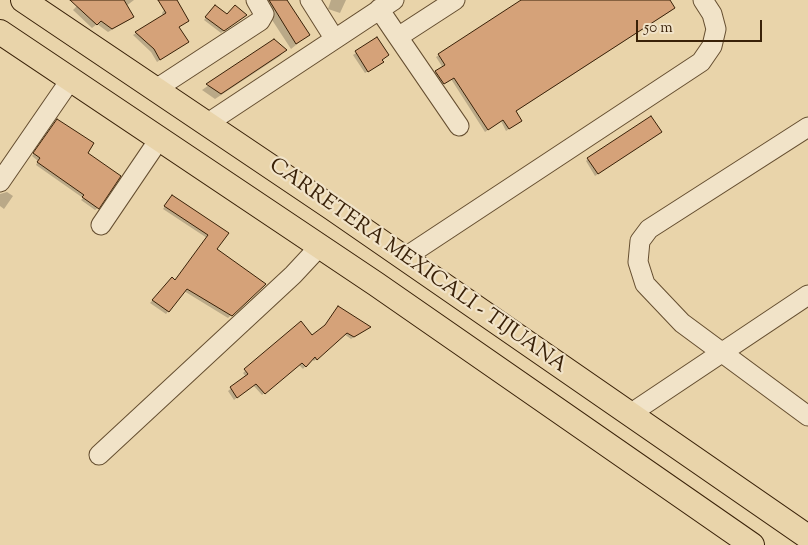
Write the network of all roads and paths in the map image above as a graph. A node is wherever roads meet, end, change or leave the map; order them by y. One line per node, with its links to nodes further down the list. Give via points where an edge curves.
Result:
1 (23, 0): 11 (main road, CARRETERA MEXICALI - TIJUANA)
2 (256, 0): 11 (street, via 264,14 260,22)
3 (310, 0): 9 (street)
4 (455, 0): 8 (street)
5 (703, 0): 19 (street, via 716,29 712,46 700,62)
6 (387, 5): 8 (street); 9 (street)
7 (0, 32): 10 (main road, CARRETERA MEXICALI - TIJUANA)
8 (398, 37): 13 (street)
9 (334, 38): 12 (street)
10 (70, 79): 15 (main road, CARRETERA MEXICALI - TIJUANA); 16 (street)
11 (156, 89): 12 (main road, CARRETERA MEXICALI - TIJUANA)
12 (208, 123): 19 (main road, CARRETERA MEXICALI - TIJUANA)
13 (459, 126)
14 (808, 126): 21 (street, via 649,229 640,241 638,262 645,284 682,323)
15 (160, 138): 17 (street); 18 (main road, CARRETERA MEXICALI - TIJUANA)
16 (0, 182)
17 (102, 225)
18 (320, 246): 24 (street, via 293,276); 26 (main road, CARRETERA MEXICALI - TIJUANA)
19 (404, 258): 22 (main road, CARRETERA MEXICALI - TIJUANA)
20 (808, 295): 21 (street)
21 (721, 352): 22 (street); 23 (street)
22 (630, 414): 25 (main road, CARRETERA MEXICALI - TIJUANA)
23 (808, 416)
24 (99, 455)
25 (808, 538)
26 (752, 545)

